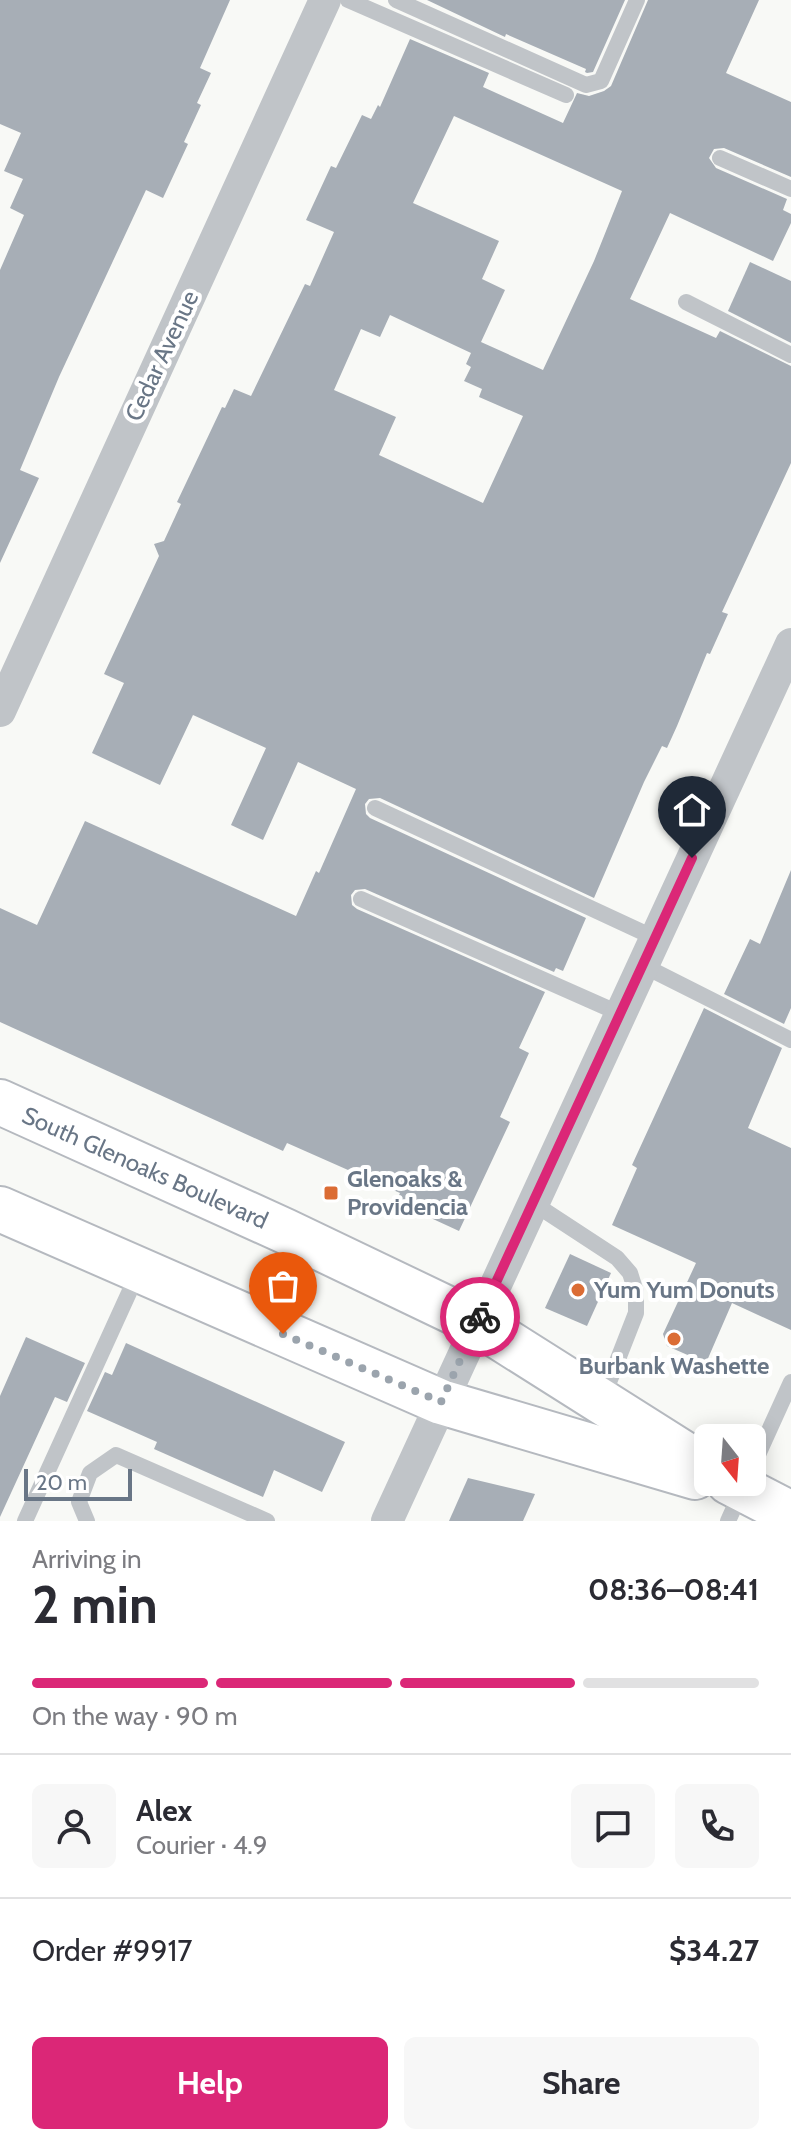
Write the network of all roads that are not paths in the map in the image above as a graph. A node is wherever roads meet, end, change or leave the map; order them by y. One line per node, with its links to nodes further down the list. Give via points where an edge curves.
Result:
1 (325, 0): 11 (street, Cedar Avenue)
2 (348, 0): 5 (lane)
3 (396, 0): 4 (lane, via 586,85 601,81)
4 (637, 0)
5 (566, 95)
6 (720, 158): 7 (lane)
7 (791, 189)
8 (686, 302): 9 (lane)
9 (791, 355)
10 (791, 644): 14 (street)
11 (0, 711)
12 (375, 808): 14 (lane)
13 (361, 899): 15 (lane)
14 (650, 952): 15 (street); 16 (lane)
15 (621, 1014): 18 (street)
16 (791, 1040)
17 (0, 1102): 21 (main road, South Glenoaks Boulevard)
18 (533, 1203): 21 (street); 23 (lane, via 617,1258 630,1273 636,1313)
19 (0, 1209): 20 (main road, South Glenoaks Boulevard)
20 (139, 1272): 24 (main road, South Glenoaks Boulevard); 30 (lane)
21 (477, 1323): 23 (main road, South Glenoaks Boulevard); 24 (street)
22 (791, 1382): 25 (lane)
23 (601, 1401): 26 (main road, South Glenoaks Boulevard)
24 (441, 1402): 27 (main road, South Glenoaks Boulevard); 33 (street)
25 (765, 1424)
26 (694, 1462)
27 (694, 1474)
28 (753, 1496): 29 (main road, South Glenoaks Boulevard)
29 (791, 1514)
30 (25, 1521)
31 (87, 1521): 32 (lane, via 79,1502 90,1473 116,1455)
32 (267, 1521)
33 (387, 1521)

